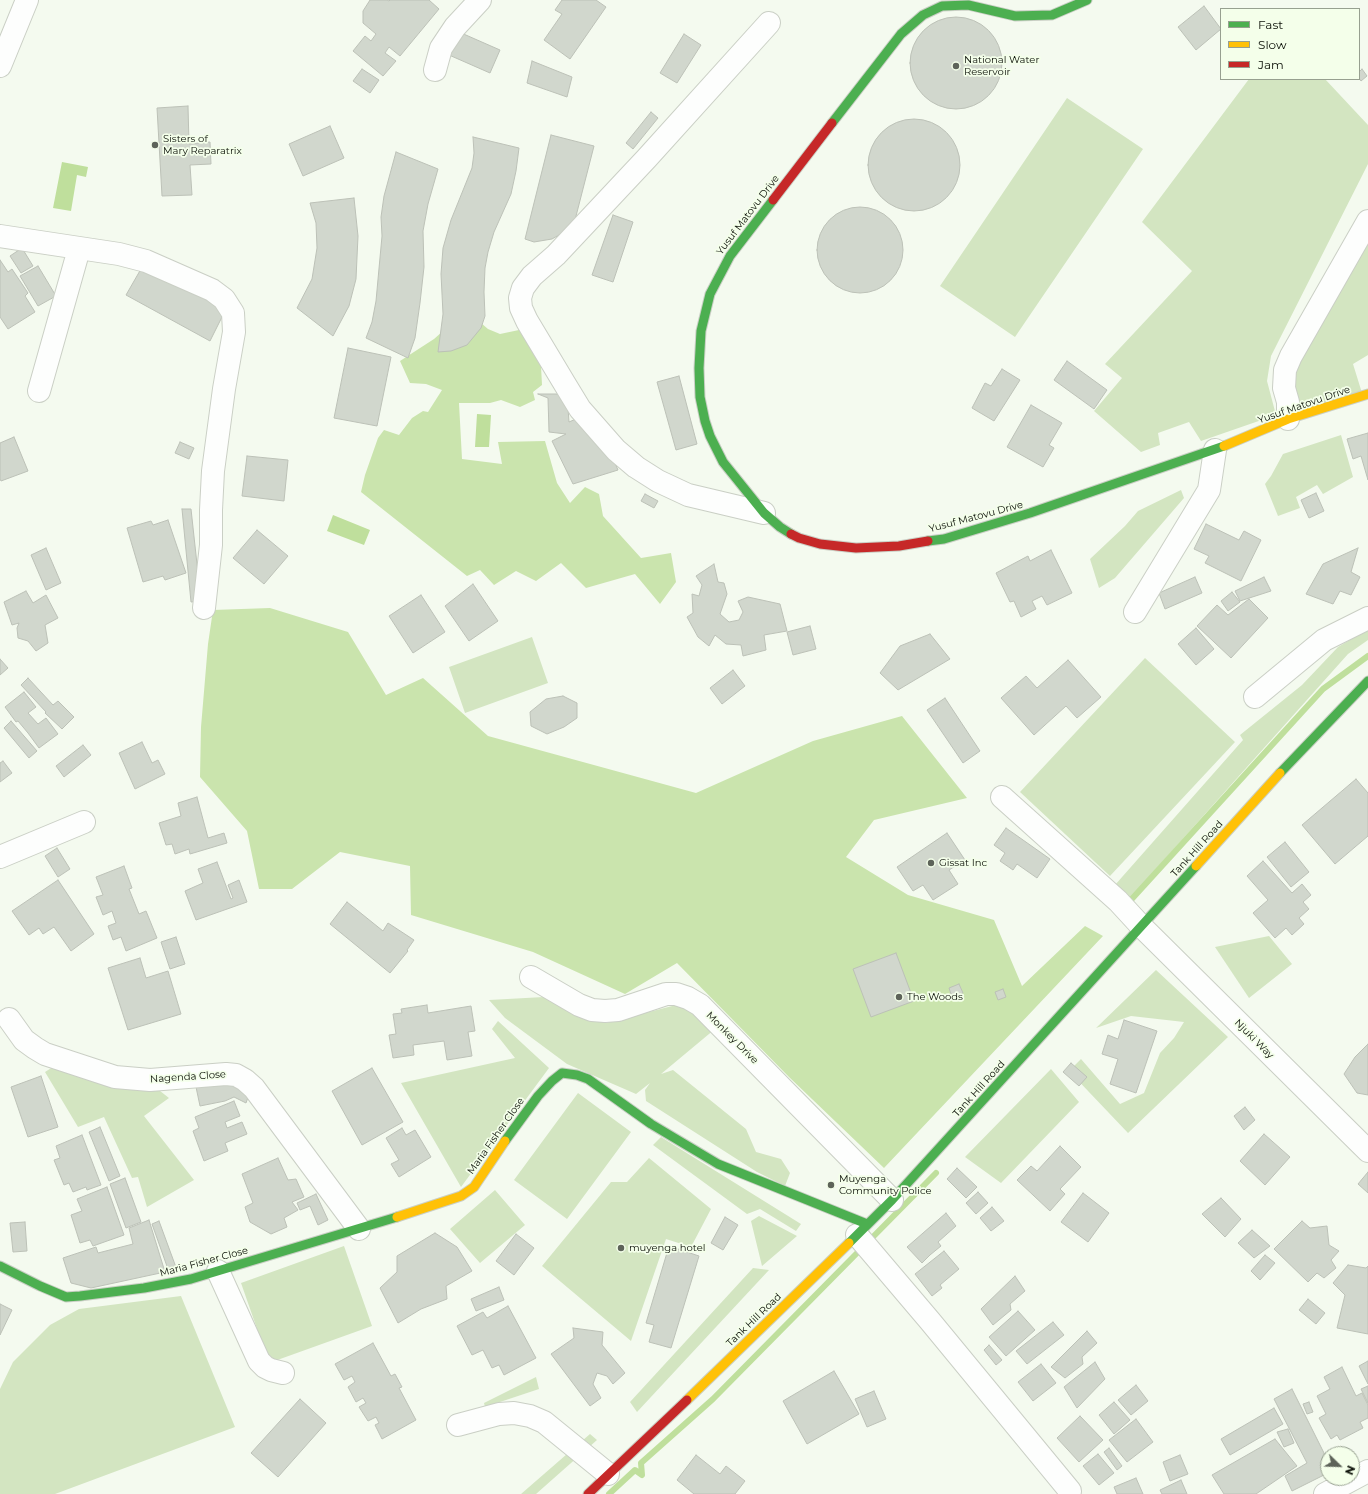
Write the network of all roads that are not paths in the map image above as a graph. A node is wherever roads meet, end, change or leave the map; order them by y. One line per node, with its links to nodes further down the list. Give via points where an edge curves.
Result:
1 (27, 0): 5 (street)
2 (480, 0): 6 (street, via 455,27 441,48)
3 (1087, 0): 14 (street, Yusuf Matovu Drive, via 1052,15 1015,16 968,5 942,6 923,15 901,34 730,256 710,294 701,331 698,368 700,397 710,436 723,462)
4 (770, 23): 14 (street, via 637,170 556,255 532,276 523,288 520,298 527,321 580,409 616,450 658,481 688,494)
5 (0, 66)
6 (435, 70)
7 (1368, 221): 12 (street, via 1285,370 1284,388 1288,402)
8 (0, 236): 9 (street)
9 (79, 249): 10 (street); 15 (street, via 119,254 146,261 212,290 224,299 233,313 234,332 214,464 210,510 212,545)
10 (39, 391)
11 (1368, 394): 12 (street, Yusuf Matovu Drive)
12 (1288, 420): 13 (street, Yusuf Matovu Drive)
13 (1215, 450): 14 (street, Yusuf Matovu Drive, via 1023,515 944,539 899,546 856,548 820,544 799,538 780,527); 16 (street, via 1209,490)
14 (764, 513)
15 (204, 608)
16 (1135, 612)
17 (1368, 618): 19 (street, via 1324,640)
18 (1368, 681): 23 (street, Tank Hill Road)
19 (1255, 697)
20 (1002, 797): 23 (street, Njuki Way)
21 (84, 822): 22 (street)
22 (0, 857)
23 (1141, 926): 26 (street, Njuki Way); 27 (street, Tank Hill Road)
24 (531, 977): 27 (street, Monkey Drive, via 592,1010 618,1010 666,994 676,994 700,1005)
25 (9, 1019): 28 (street, Nagenda Close, via 24,1040 40,1051 115,1076 150,1080 226,1074 236,1075 245,1080 254,1088)
26 (1367, 1148)
27 (892, 1200): 29 (street, Tank Hill Road)
28 (360, 1229): 29 (street, Maria Fisher Close, via 461,1196 474,1187 500,1146 538,1096 562,1073 588,1079 651,1124 718,1164); 31 (street, Maria Fisher Close)
29 (862, 1230): 35 (street, Tank Hill Road); 36 (street, via 930,1320)
30 (0, 1266): 31 (street, Maria Fisher Close, via 66,1297 144,1288)
31 (218, 1271): 32 (street, via 259,1361 271,1370)
32 (283, 1373)
33 (458, 1425): 35 (street, via 499,1414 530,1416 544,1422)
34 (1368, 1471): 38 (street)
35 (608, 1474): 37 (street, Tank Hill Road)
36 (1070, 1491)
37 (588, 1494)
38 (1325, 1494)

